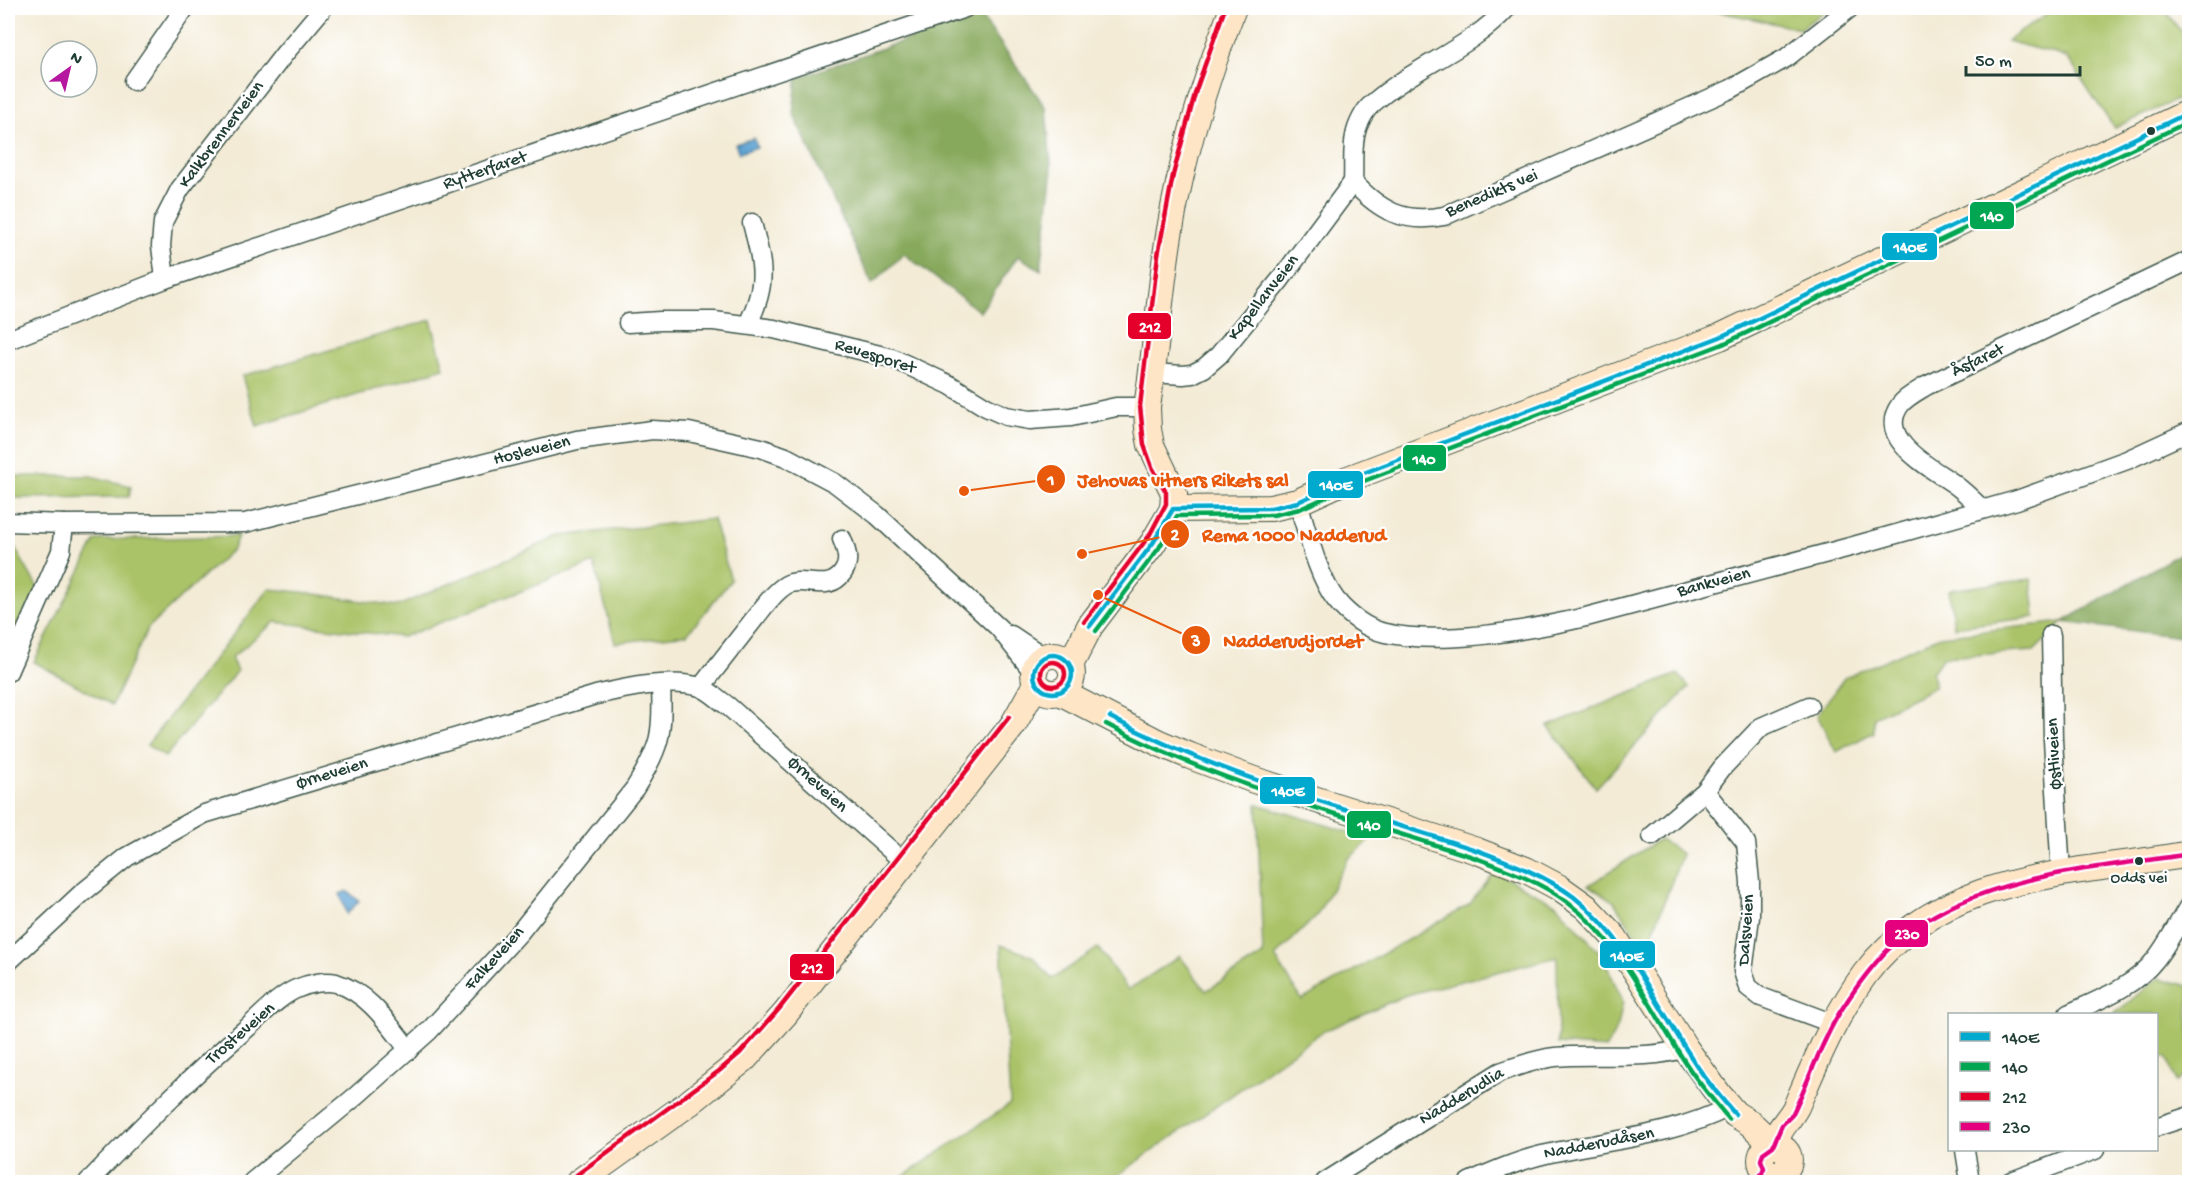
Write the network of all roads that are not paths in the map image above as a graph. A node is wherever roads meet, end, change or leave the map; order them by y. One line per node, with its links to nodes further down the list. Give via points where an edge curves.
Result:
1 (185, 8): 7 (street)
2 (323, 8): 12 (street, Kalkbrennerveien, via 180,189 163,222)
3 (965, 8): 12 (street, Rytterfaret)
4 (1233, 8): 16 (street, via 1201,93 1186,152 1169,234)
5 (1507, 8): 9 (street, via 1474,36 1370,105 1355,135)
6 (1850, 8): 9 (street, Benedikts vei, via 1786,58 1731,89 1444,216 1426,220 1392,213 1368,198)
7 (134, 81)
8 (2190, 112): 20 (street, via 1720,337 1348,479)
9 (1353, 182): 16 (street, Kapellanveien, via 1219,355 1192,374)
10 (752, 223): 14 (street, via 763,271 757,306)
11 (2190, 260): 21 (street, Åsfaret, via 1926,386 1900,405 1894,417 1899,440)
12 (165, 279): 15 (street, Rytterfaret)
13 (628, 323): 14 (street, Revesporet)
14 (748, 324): 17 (street, Revesporet, via 892,358 1006,416 1050,419 1116,407)
15 (8, 340)
16 (1152, 373): 17 (street)
17 (1148, 406): 19 (street, via 1151,445)
18 (2190, 431): 21 (street, Bankveien, via 2127,460)
19 (1174, 501): 20 (street, via 1197,496 1228,507 1271,508); 27 (street, via 1153,543)
20 (1298, 502): 21 (street, Bankveien, via 1313,551 1336,600 1364,624 1412,636 1467,636 1544,627)
21 (1982, 509)
22 (8, 522): 23 (street, Hosleveien)
23 (64, 524): 26 (street, via 61,551); 27 (street, Hosleveien, via 245,523 577,440 652,430 689,432 761,448 835,483)
24 (842, 539): 29 (street, via 848,552 847,568 837,579 786,585 772,597)
25 (2051, 635): 35 (street, Østliveien)
26 (8, 672)
27 (1053, 674): 34 (street); 40 (street, Hosleveien, via 1110,717 1159,743 1220,768 1466,848 1526,870 1558,887 1614,937)
28 (661, 685): 29 (street, Ørneveien); 37 (street, Ørneveien, via 596,695 204,814 127,857); 41 (street, Falkeveien, via 659,743 634,788 520,932)
29 (701, 687): 34 (street, Ørneveien, via 728,706)
30 (1809, 706): 31 (street, via 1761,727 1728,760)
31 (1705, 791): 32 (street); 39 (street, Dalsveien, via 1746,843 1750,917 1743,971 1748,987 1761,997)
32 (1652, 836)
33 (2190, 854): 35 (street)
34 (904, 862): 50 (street, via 745,1058 690,1103)
35 (2061, 874): 39 (street, via 1966,897 1910,930 1866,974)
36 (2190, 904): 38 (street, via 2143,974 2120,990)
37 (8, 963)
38 (2070, 1013)
39 (1834, 1024): 47 (street, via 1792,1115 1791,1130)
40 (1685, 1048): 42 (street, Hosleveien); 51 (street, Nadderudlia, via 1554,1057 1500,1072)
41 (410, 1050): 48 (street, Trosteveien, via 358,992 334,982 296,989 244,1030); 49 (street, Falkeveien)
42 (1732, 1110): 47 (street, Hosleveien, via 1767,1139); 52 (street, Nadderudåsen, via 1648,1135 1542,1155)
43 (2190, 1116): 44 (street)
44 (2158, 1127)
45 (1965, 1151): 53 (street)
46 (2090, 1151): 54 (street)
47 (1777, 1167)
48 (88, 1182)
49 (252, 1182)
50 (579, 1182)
51 (1325, 1182)
52 (1469, 1182)
53 (1970, 1182)
54 (2009, 1182)

